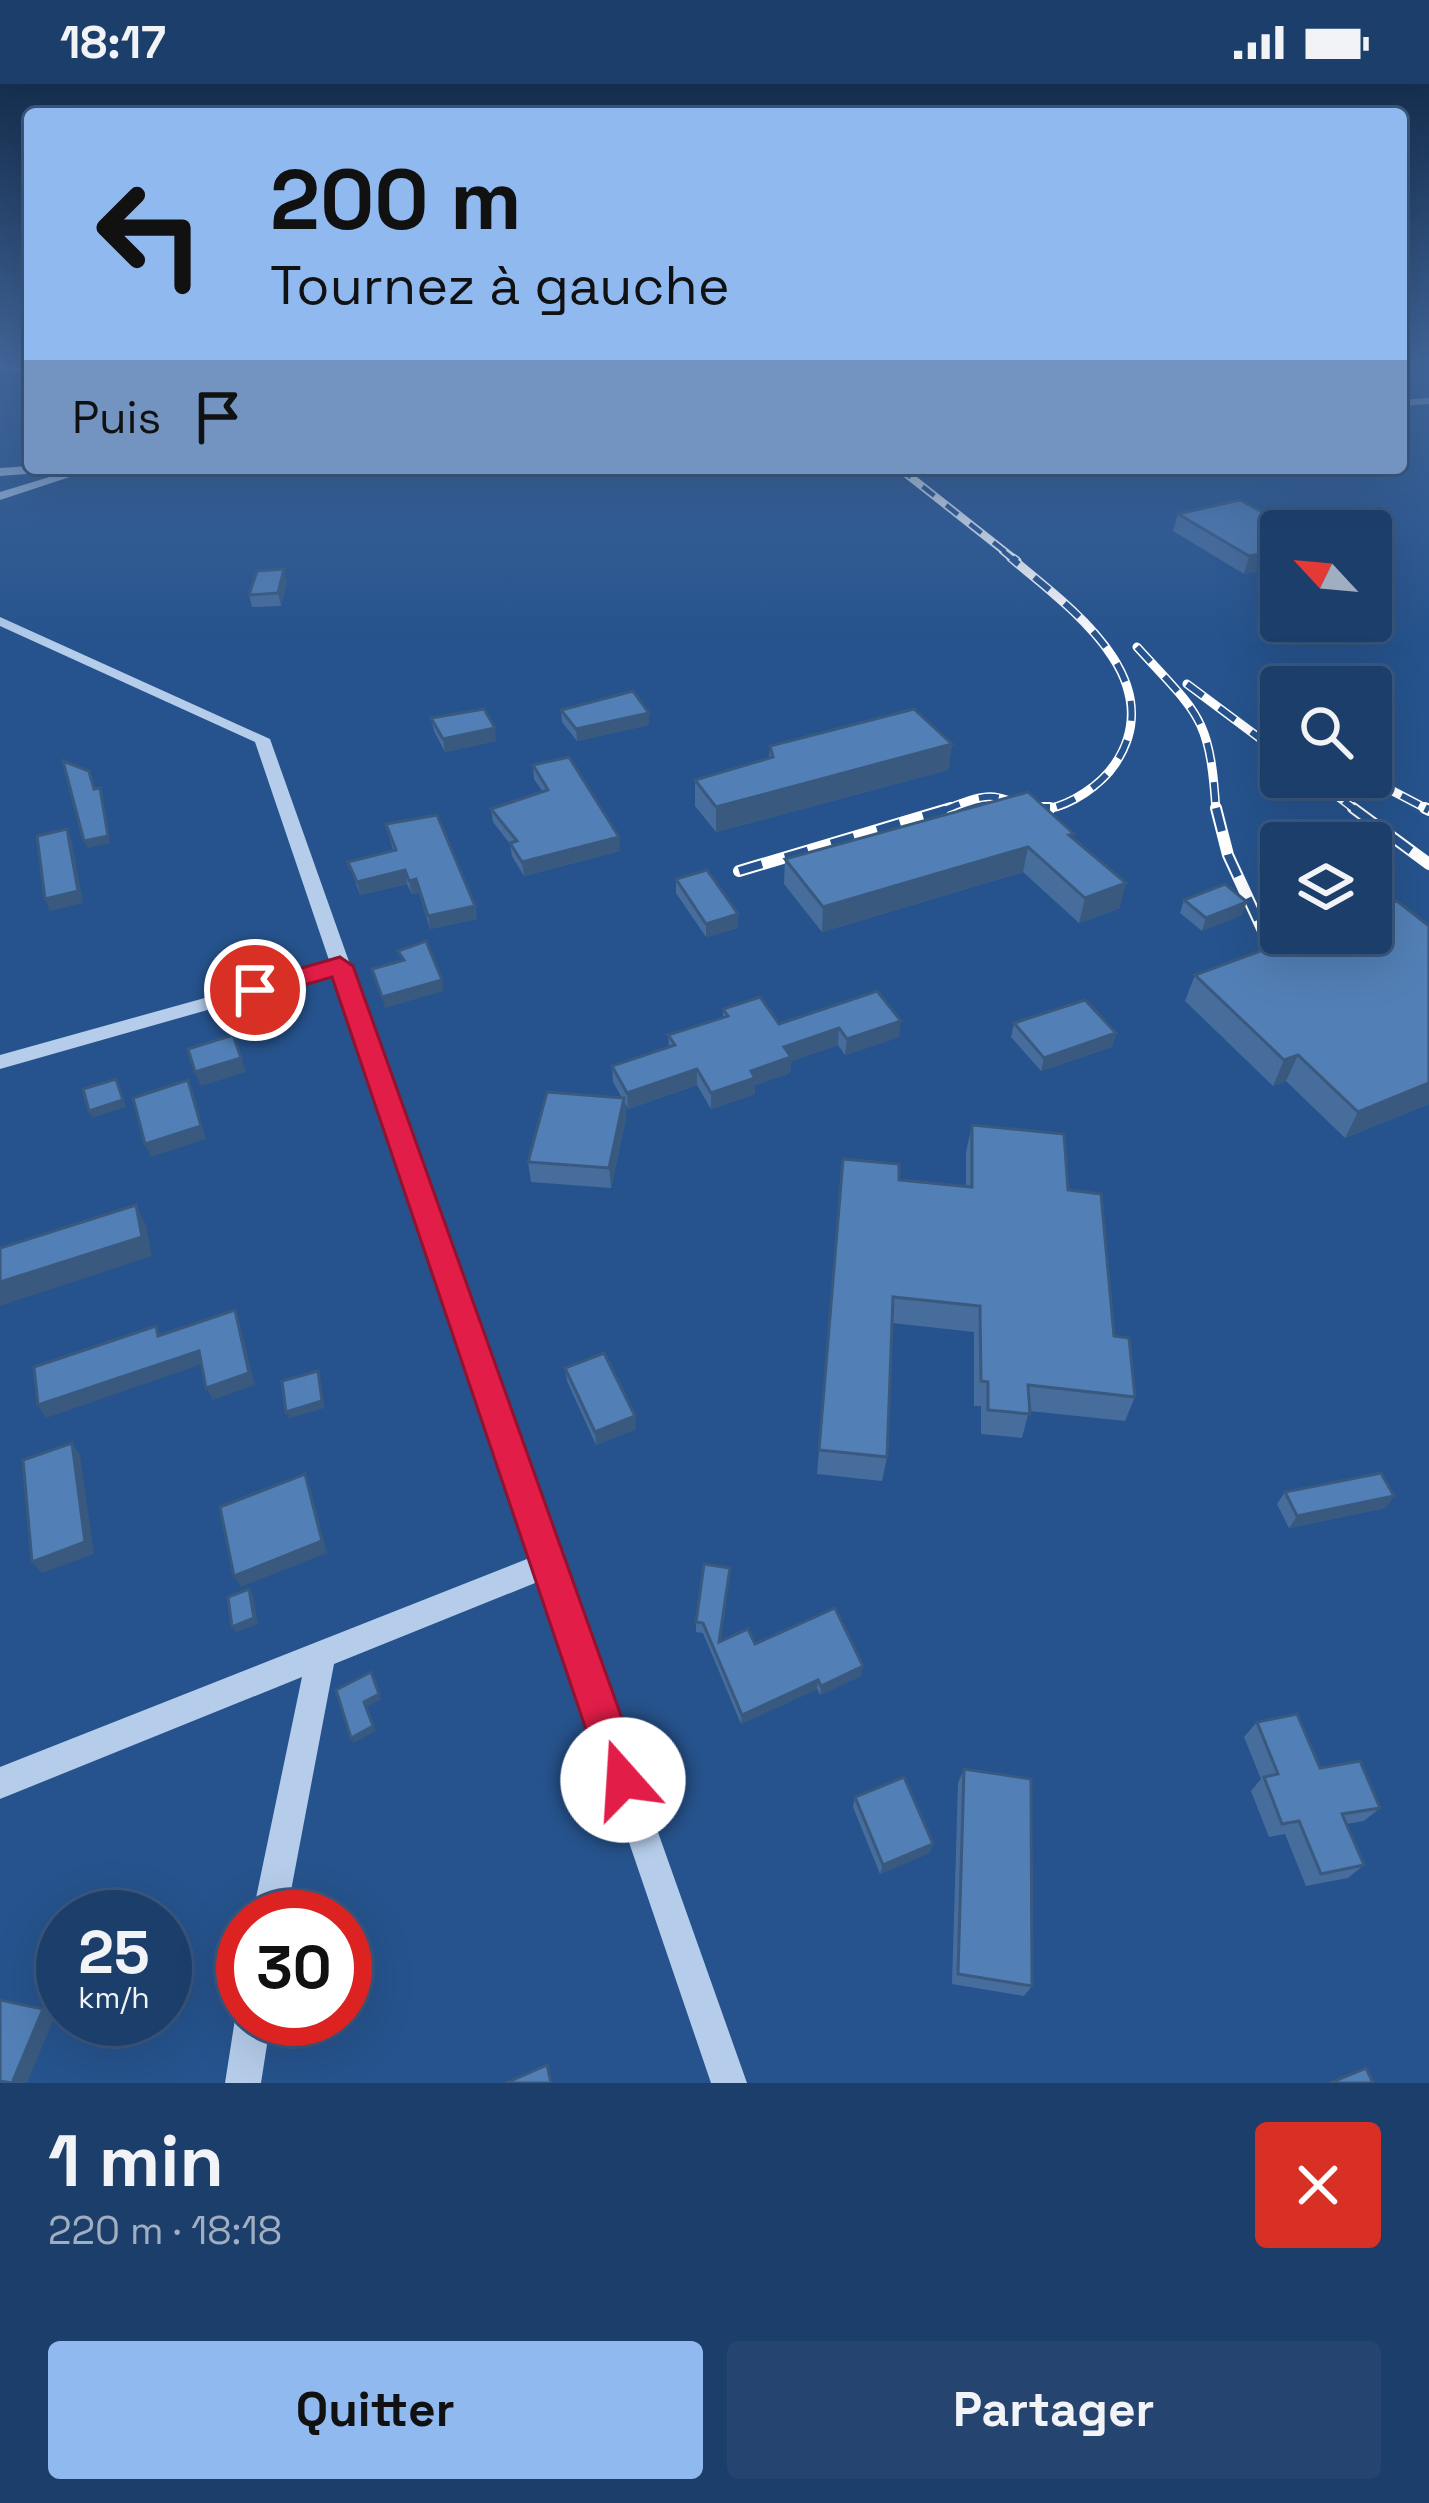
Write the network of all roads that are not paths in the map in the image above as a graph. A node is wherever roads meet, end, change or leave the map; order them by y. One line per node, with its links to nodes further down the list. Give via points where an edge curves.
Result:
1 (72, 474): 2 (street)
2 (0, 496)
3 (0, 621): 4 (street, via 262,739)
4 (340, 966): 5 (street); 6 (street)
5 (0, 1063)
6 (548, 1564): 7 (street); 12 (street)
7 (321, 1656): 8 (street); 9 (street)
8 (0, 1783)
9 (274, 1890)
10 (249, 2046): 11 (street)
11 (243, 2083)
12 (729, 2083)

